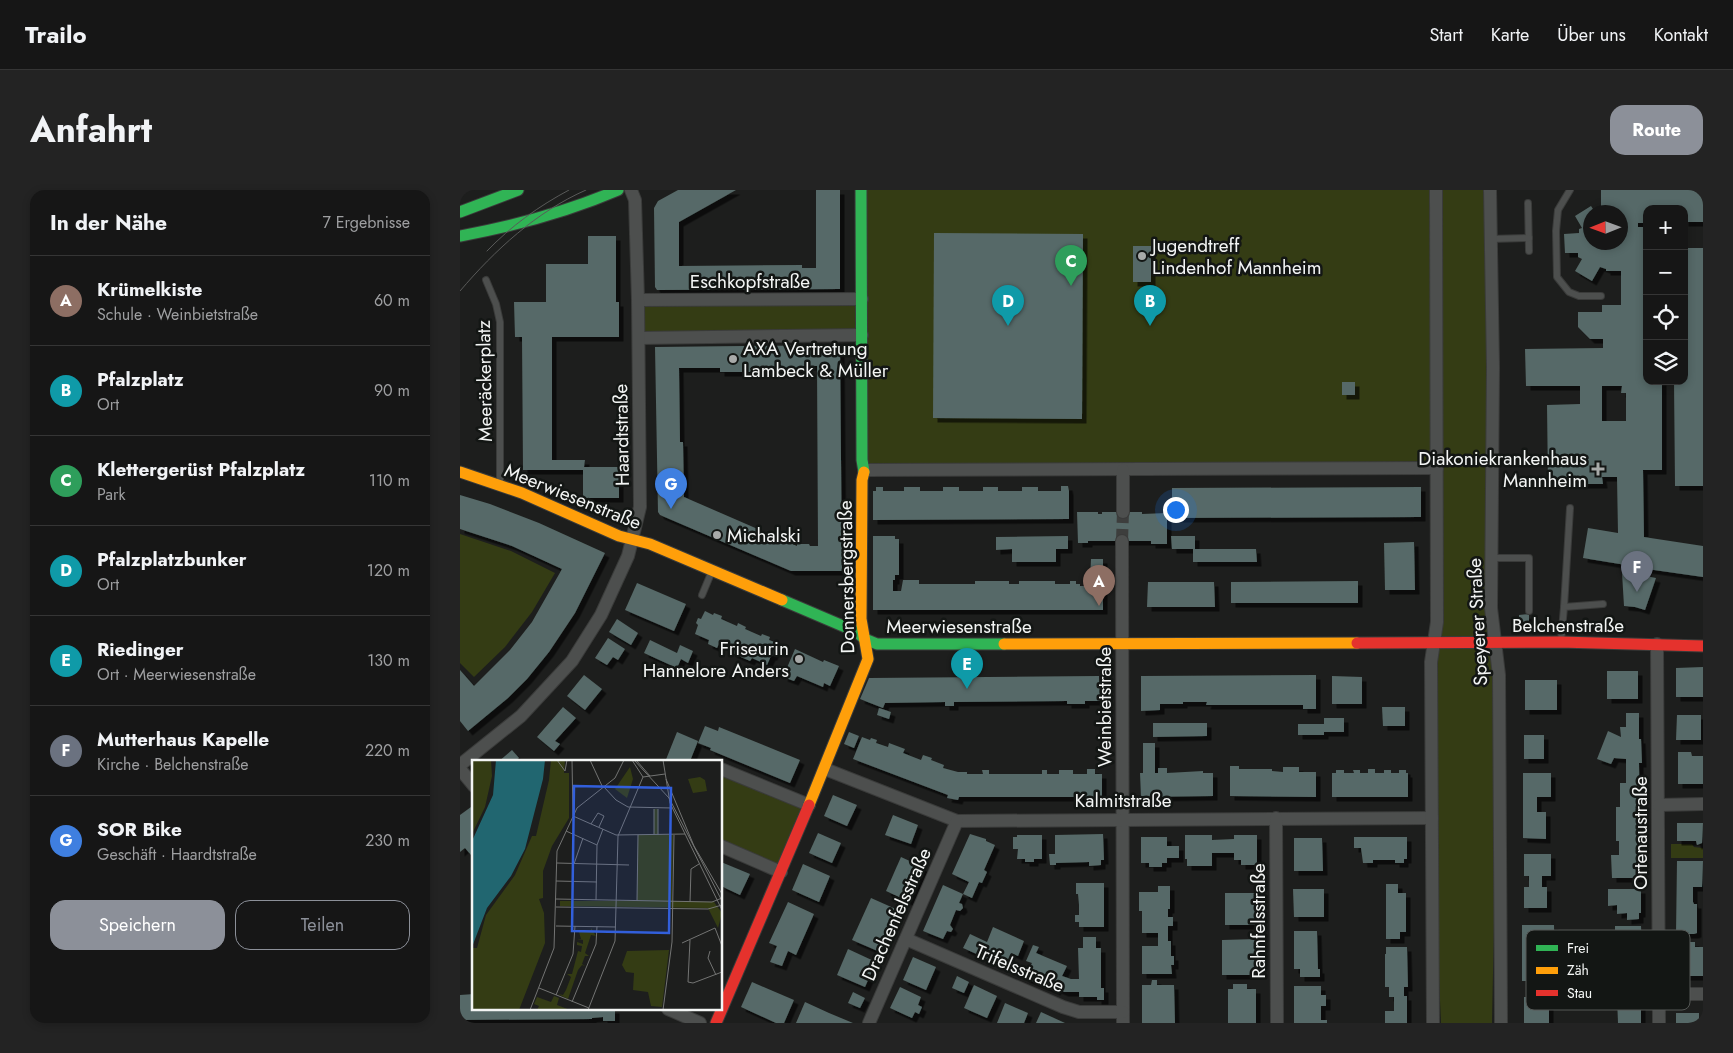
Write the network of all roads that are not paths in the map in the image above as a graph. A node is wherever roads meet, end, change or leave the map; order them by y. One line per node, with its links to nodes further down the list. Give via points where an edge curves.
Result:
1 (518, 190): 10 (street)
2 (618, 190): 8 (street)
3 (631, 190): 18 (street, Haardtstraße, via 635,200)
4 (861, 190): 17 (street, Donnersbergstraße)
5 (1436, 190): 21 (street, Speyerer Straße)
6 (1490, 190): 13 (street, Speyerer Straße)
7 (1570, 190): 16 (lane, via 1558,210 1557,277 1569,292 1580,296)
8 (604, 193): 11 (street, via 588,203 534,220)
9 (1528, 203): 12 (lane)
10 (460, 212)
11 (460, 236)
12 (1529, 238): 13 (lane); 14 (lane)
13 (1490, 239): 30 (street, Speyerer Straße)
14 (1529, 251)
15 (486, 280): 25 (lane, Meeräckerplatz, via 500,322)
16 (1601, 296)
17 (862, 299): 18 (street, Eschkopfstraße); 19 (street, Donnersbergstraße)
18 (638, 300): 20 (street, Haardtstraße)
19 (862, 335): 20 (street); 22 (street, Donnersbergstraße)
20 (638, 338): 28 (street, Haardtstraße, via 640,507)
21 (1437, 468): 23 (street); 38 (street, Speyerer Straße, via 1437,622)
22 (864, 470): 23 (street); 36 (street, Donnersbergstraße, via 861,619)
23 (1123, 470): 27 (street)
24 (460, 472): 25 (street, Meerwiesenstraße)
25 (500, 485): 28 (street, Meerwiesenstraße)
26 (1570, 508): 34 (lane)
27 (1123, 512)
28 (632, 540): 31 (street, Meerwiesenstraße, via 650,544); 43 (street, Haardtstraße, via 601,615 572,661 521,716)
29 (1122, 541): 40 (street, Weinbietstraße)
30 (1492, 558): 35 (lane, via 1529,558); 39 (street, Speyerer Straße, via 1491,608)
31 (712, 570): 32 (lane); 36 (street, Meerwiesenstraße, via 857,632)
32 (702, 595)
33 (1603, 604): 34 (lane)
34 (1564, 607): 37 (lane)
35 (1529, 611)
36 (865, 640): 40 (street, Meerwiesenstraße, via 877,644); 45 (street, Donnersbergstraße, via 868,658)
37 (1560, 642): 39 (street, Belchenstraße); 41 (street, Belchenstraße)
38 (1433, 643): 39 (street, Belchenstraße); 40 (street, Meerwiesenstraße); 51 (street, Speyerer Straße)
39 (1495, 643): 70 (street, Speyerer Straße, via 1499,675)
40 (1122, 644): 52 (street, Weinbietstraße)
41 (1657, 644): 42 (street, Belchenstraße); 47 (street, Ortenaustraße)
42 (1703, 646)
43 (460, 767): 46 (street)
44 (722, 769): 49 (street)
45 (825, 769): 49 (street, Donnersbergstraße); 53 (street, Kalmitstraße)
46 (468, 785)
47 (1659, 804): 48 (street); 56 (street, Ortenaustraße)
48 (1703, 804)
49 (809, 805): 55 (street, Donnersbergstraße)
50 (1276, 818): 51 (street, Kalmitstraße); 52 (street, Kalmitstraße); 68 (street, Rahnfelsstraße)
51 (1432, 818): 69 (street, Speyerer Straße)
52 (1123, 819): 53 (street, Kalmitstraße); 64 (street, Weinbietstraße)
53 (957, 821): 57 (street, Drachenfelsstraße)
54 (722, 846): 55 (street)
55 (781, 872): 60 (street, Donnersbergstraße)
56 (1659, 930)
57 (906, 939): 64 (street, Trifelsstraße, via 1062,1007); 67 (street, Drachenfelsstraße)
58 (1690, 994): 59 (street)
59 (1703, 994)
60 (722, 1009)
61 (670, 1010): 65 (street)
62 (722, 1010): 66 (street, Donnersbergstraße)
63 (1659, 1010): 71 (street, Ortenaustraße)
64 (1123, 1017)
65 (700, 1023)
66 (716, 1023)
67 (869, 1023)
68 (1277, 1023)
69 (1432, 1023)
70 (1501, 1023)
71 (1659, 1023)

